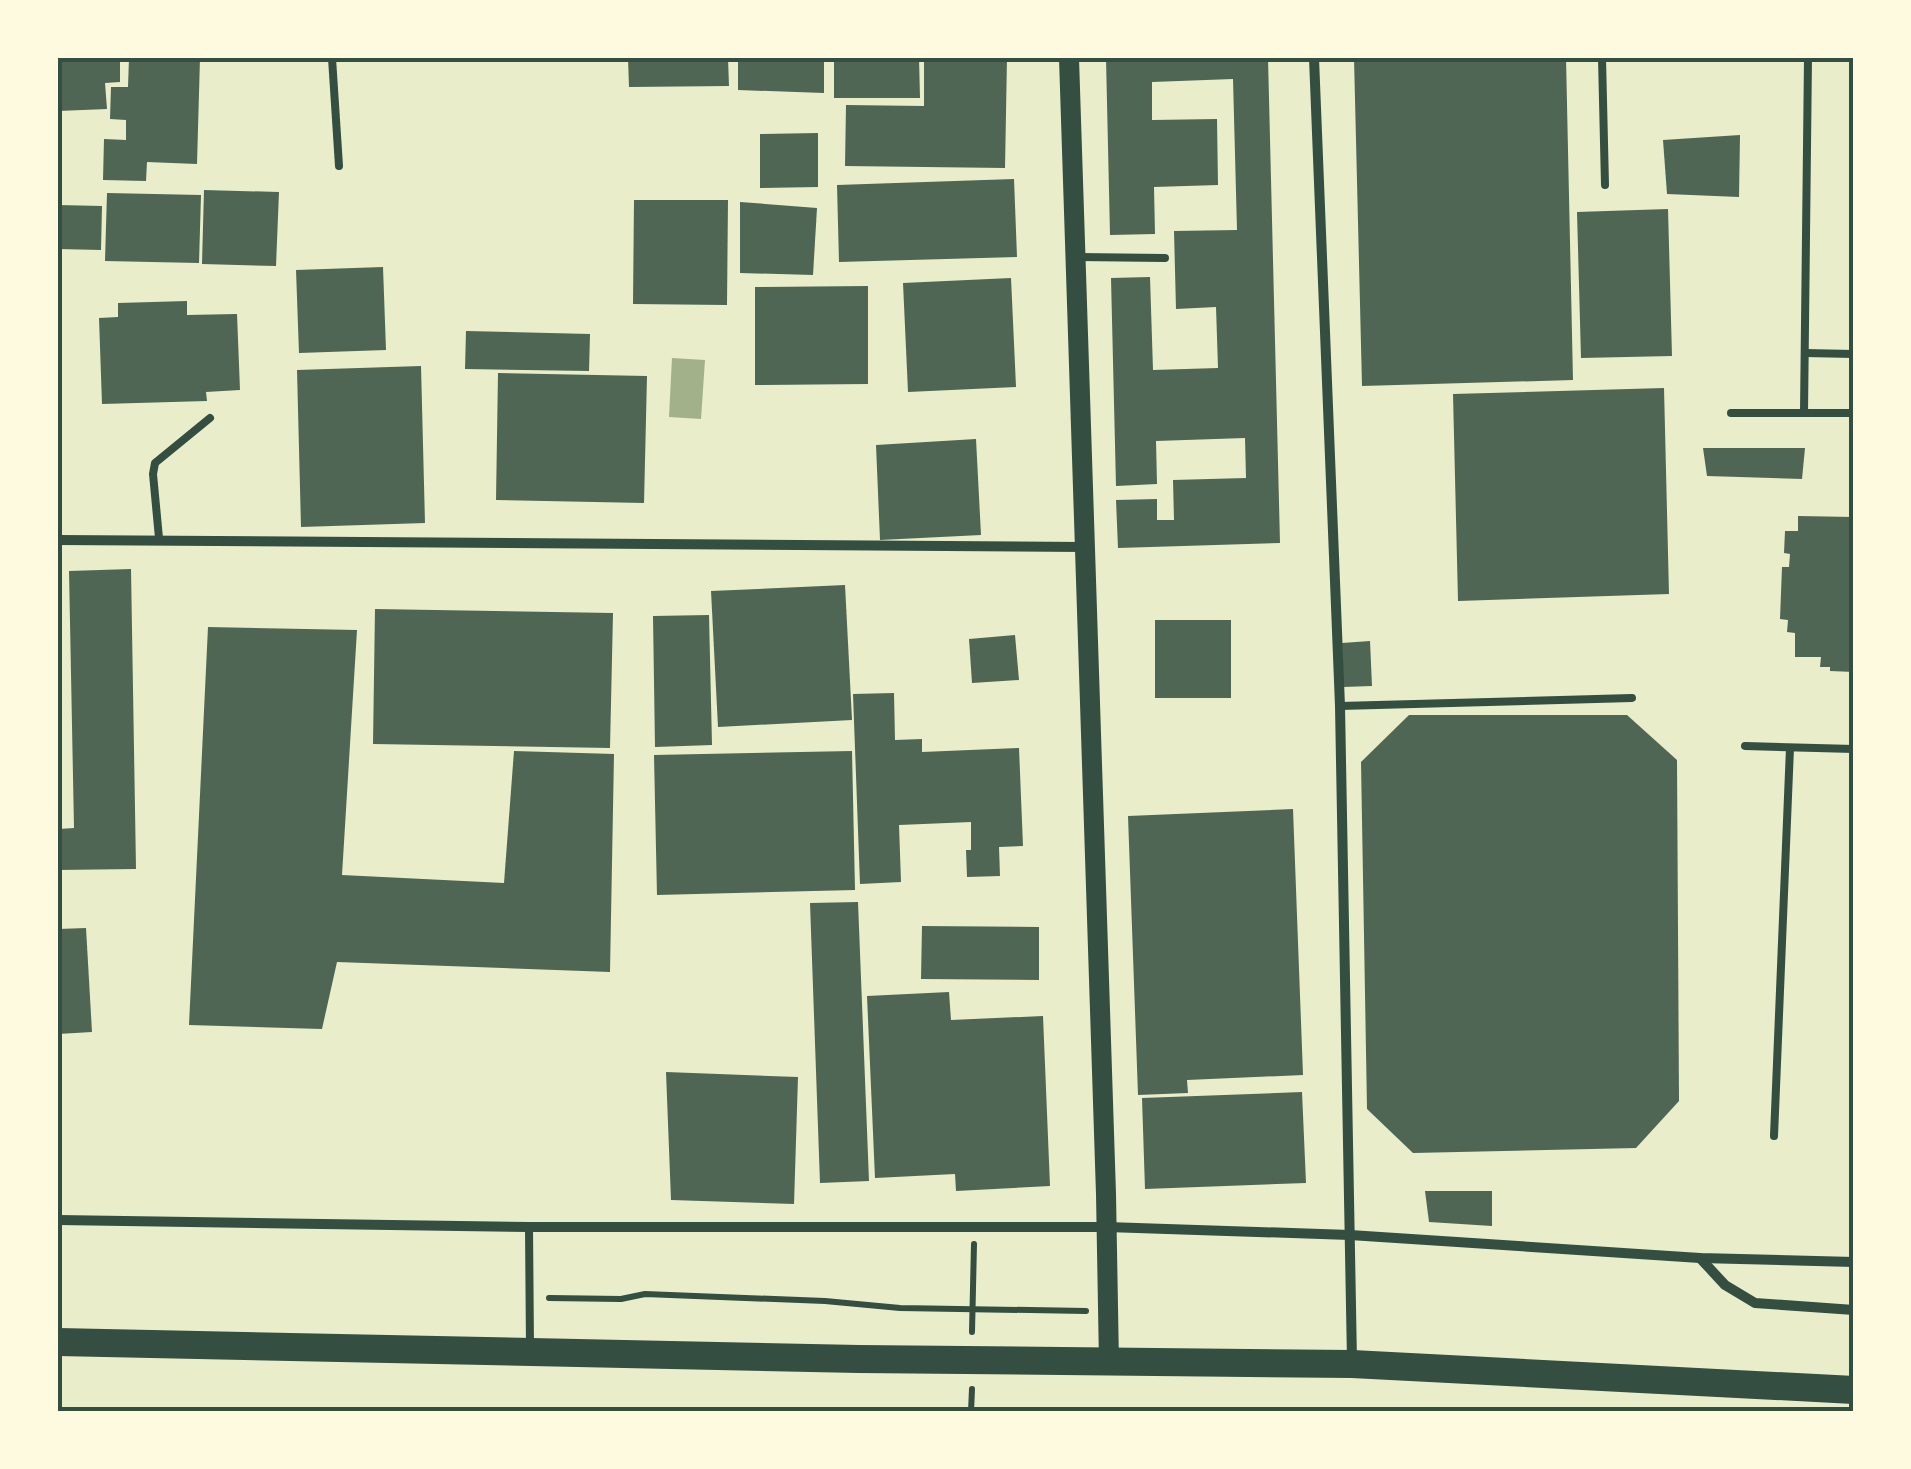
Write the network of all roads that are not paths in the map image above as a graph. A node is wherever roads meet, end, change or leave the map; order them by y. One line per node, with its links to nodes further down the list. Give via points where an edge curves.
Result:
1 (332, 58): 6 (lane)
2 (1069, 58): 8 (main road)
3 (1314, 58): 20 (street)
4 (1602, 58): 7 (lane)
5 (1808, 58): 10 (lane)
6 (340, 166)
7 (1605, 184)
8 (1073, 256): 9 (lane); 18 (main road)
9 (1166, 258)
10 (1806, 354): 11 (lane); 13 (lane)
11 (1854, 354)
12 (1731, 413): 13 (lane)
13 (1804, 413): 14 (lane)
14 (1854, 413)
15 (210, 418): 16 (lane, via 156,463)
16 (159, 538): 17 (street); 18 (street)
17 (58, 540)
18 (1084, 547): 27 (main road)
19 (1632, 698): 20 (lane)
20 (1340, 706): 28 (street)
21 (1745, 746): 22 (lane)
22 (1790, 748): 23 (lane); 24 (lane)
23 (1854, 748)
24 (1774, 1136)
25 (58, 1220): 26 (street)
26 (529, 1227): 27 (street); 33 (lane)
27 (1107, 1227): 28 (street); 34 (main road)
28 (1350, 1235): 29 (street); 35 (street)
29 (1700, 1258): 30 (street); 31 (street, via 1725,1285 1755,1303)
30 (1854, 1262)
31 (1854, 1310)
32 (58, 1342): 33 (highway)
33 (530, 1353): 34 (highway)
34 (1109, 1363): 35 (highway)
35 (1352, 1364): 36 (highway)
36 (1854, 1390)

